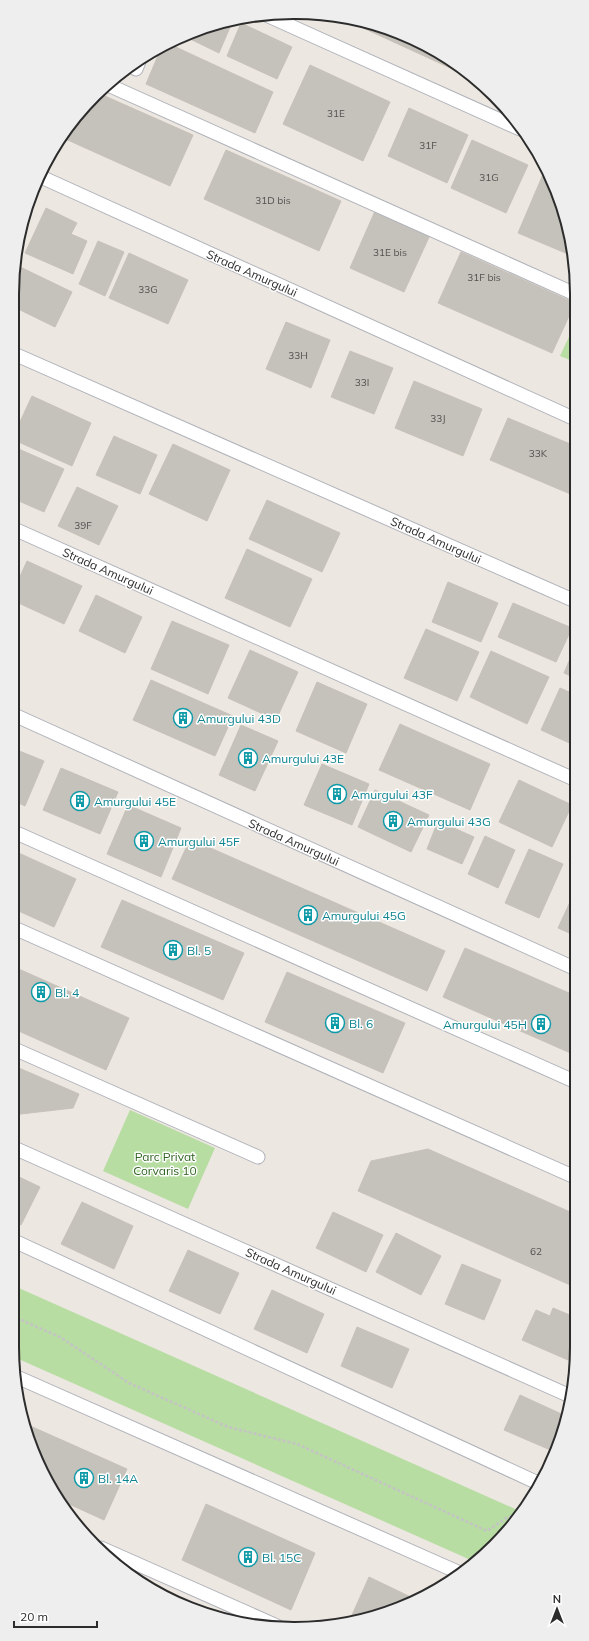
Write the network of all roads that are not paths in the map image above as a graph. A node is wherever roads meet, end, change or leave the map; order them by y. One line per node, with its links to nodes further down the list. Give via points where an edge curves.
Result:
1 (277, 20): 3 (lane)
2 (113, 87): 5 (lane)
3 (512, 125)
4 (45, 179): 7 (lane, Strada Amurgului)
5 (570, 292)
6 (19, 356): 9 (lane, Strada Amurgului)
7 (570, 417)
8 (19, 531): 11 (lane, Strada Amurgului)
9 (570, 599)
10 (19, 717): 14 (lane, Strada Amurgului)
11 (570, 777)
12 (19, 834): 16 (lane)
13 (19, 930): 19 (lane)
14 (570, 966)
15 (19, 1051): 18 (lane)
16 (570, 1079)
17 (19, 1150): 22 (lane, Strada Amurgului)
18 (258, 1157)
19 (570, 1175)
20 (19, 1243): 23 (lane)
21 (21, 1379): 25 (lane)
22 (566, 1394)
23 (534, 1481)
24 (112, 1553): 26 (lane)
25 (455, 1571)
26 (264, 1620)

